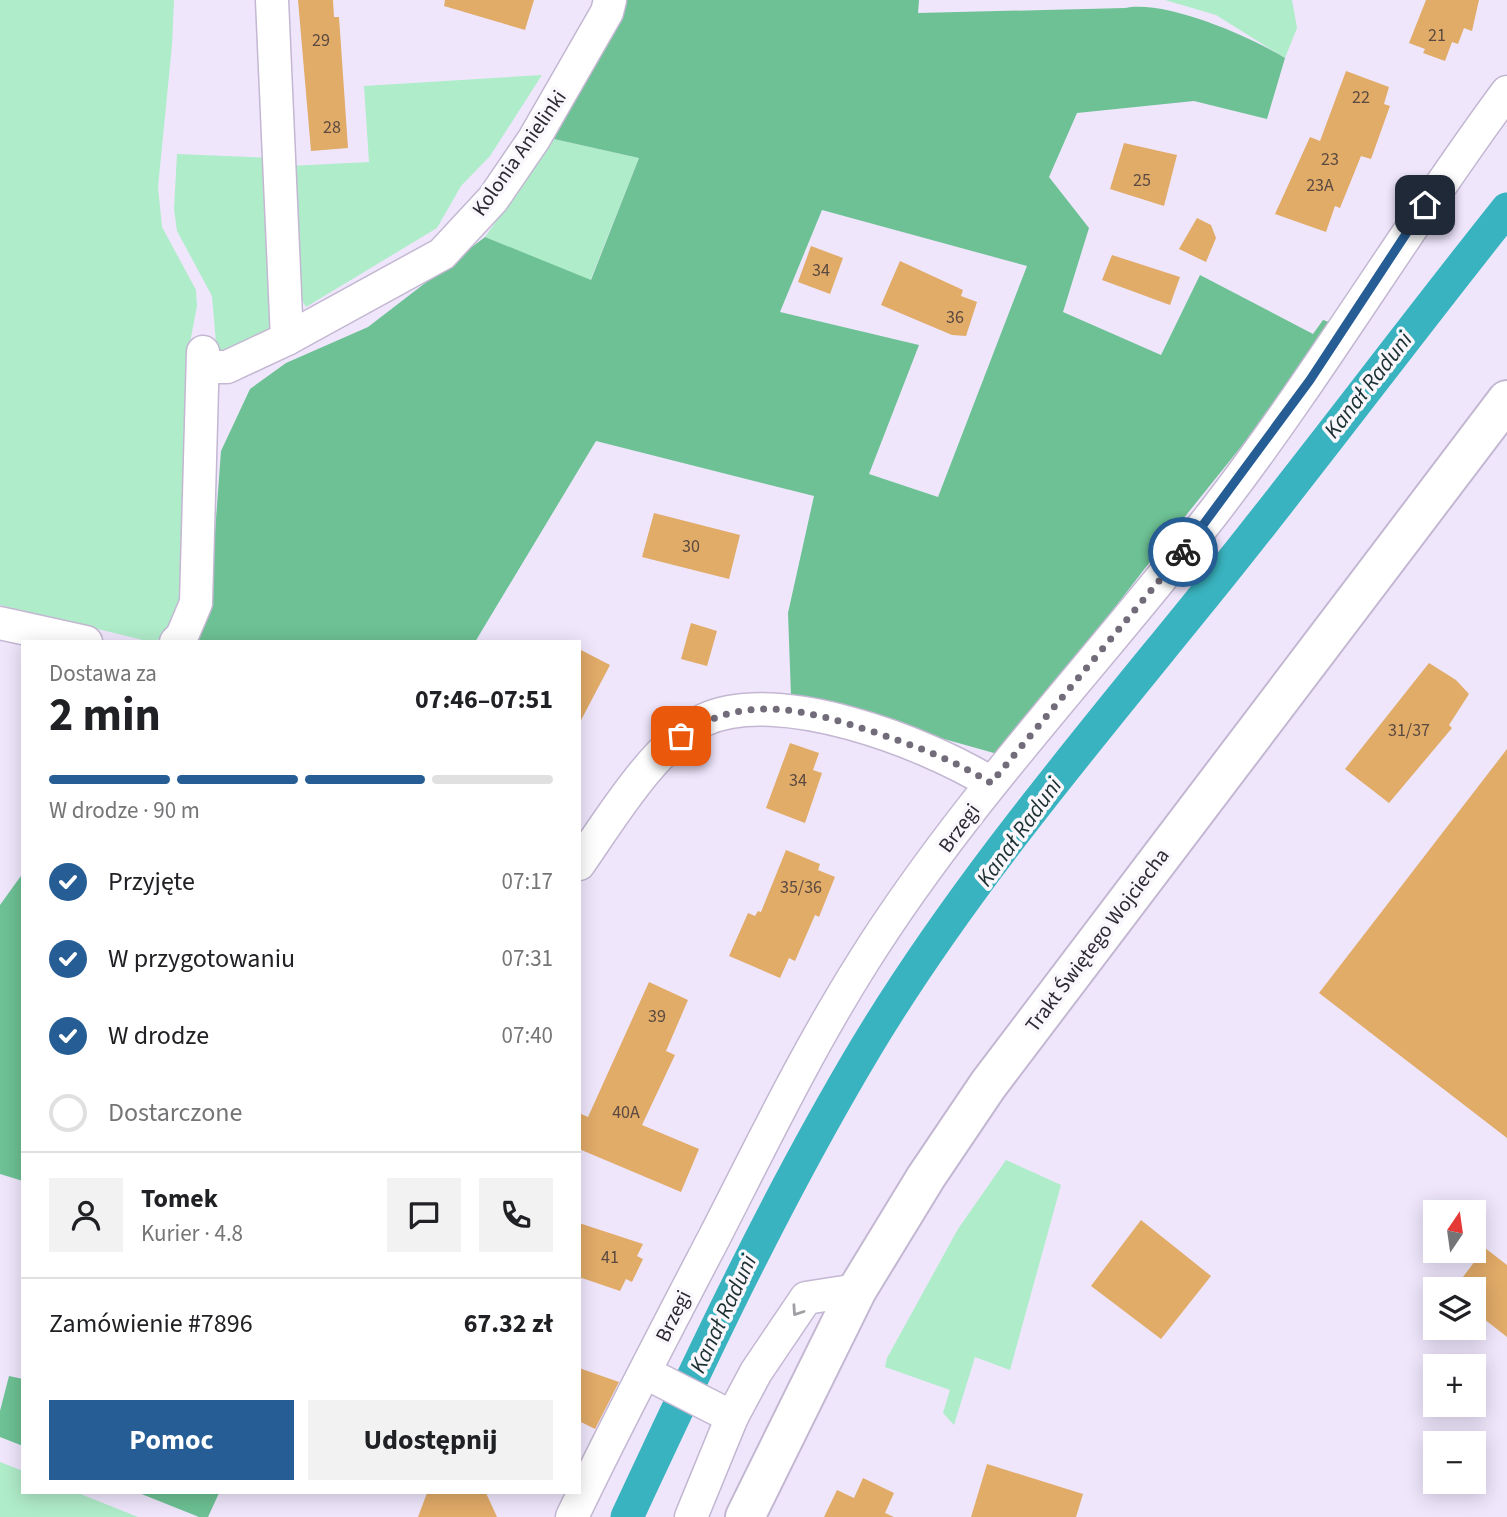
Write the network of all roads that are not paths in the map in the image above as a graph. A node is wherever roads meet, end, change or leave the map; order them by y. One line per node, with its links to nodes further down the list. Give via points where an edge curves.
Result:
1 (272, 0): 4 (street)
2 (610, 0): 4 (street, Kolonia Anielinki, via 550,116 493,199 442,254)
3 (1507, 92): 9 (street, Brzegi, via 1247,468 1144,603)
4 (286, 339): 8 (street, Kolonia Anielinki, via 227,367 203,360 196,603)
5 (1507, 400): 11 (main road, Trakt Świętego Wojciecha, via 988,1086)
6 (0, 623): 7 (street)
7 (77, 640)
8 (178, 640)
9 (991, 783): 10 (street, via 958,763 849,724 798,710 738,710 703,720 681,736 639,779); 12 (street, Brzegi, via 863,961 671,1318)
10 (581, 861)
11 (857, 1290): 13 (street, one-way to 13, via 806,1298 756,1373); 16 (main road, Trakt Świętego Wojciecha)
12 (652, 1376): 13 (street); 14 (street, Brzegi)
13 (719, 1410): 15 (street)
14 (572, 1517)
15 (691, 1517)
16 (745, 1517)

